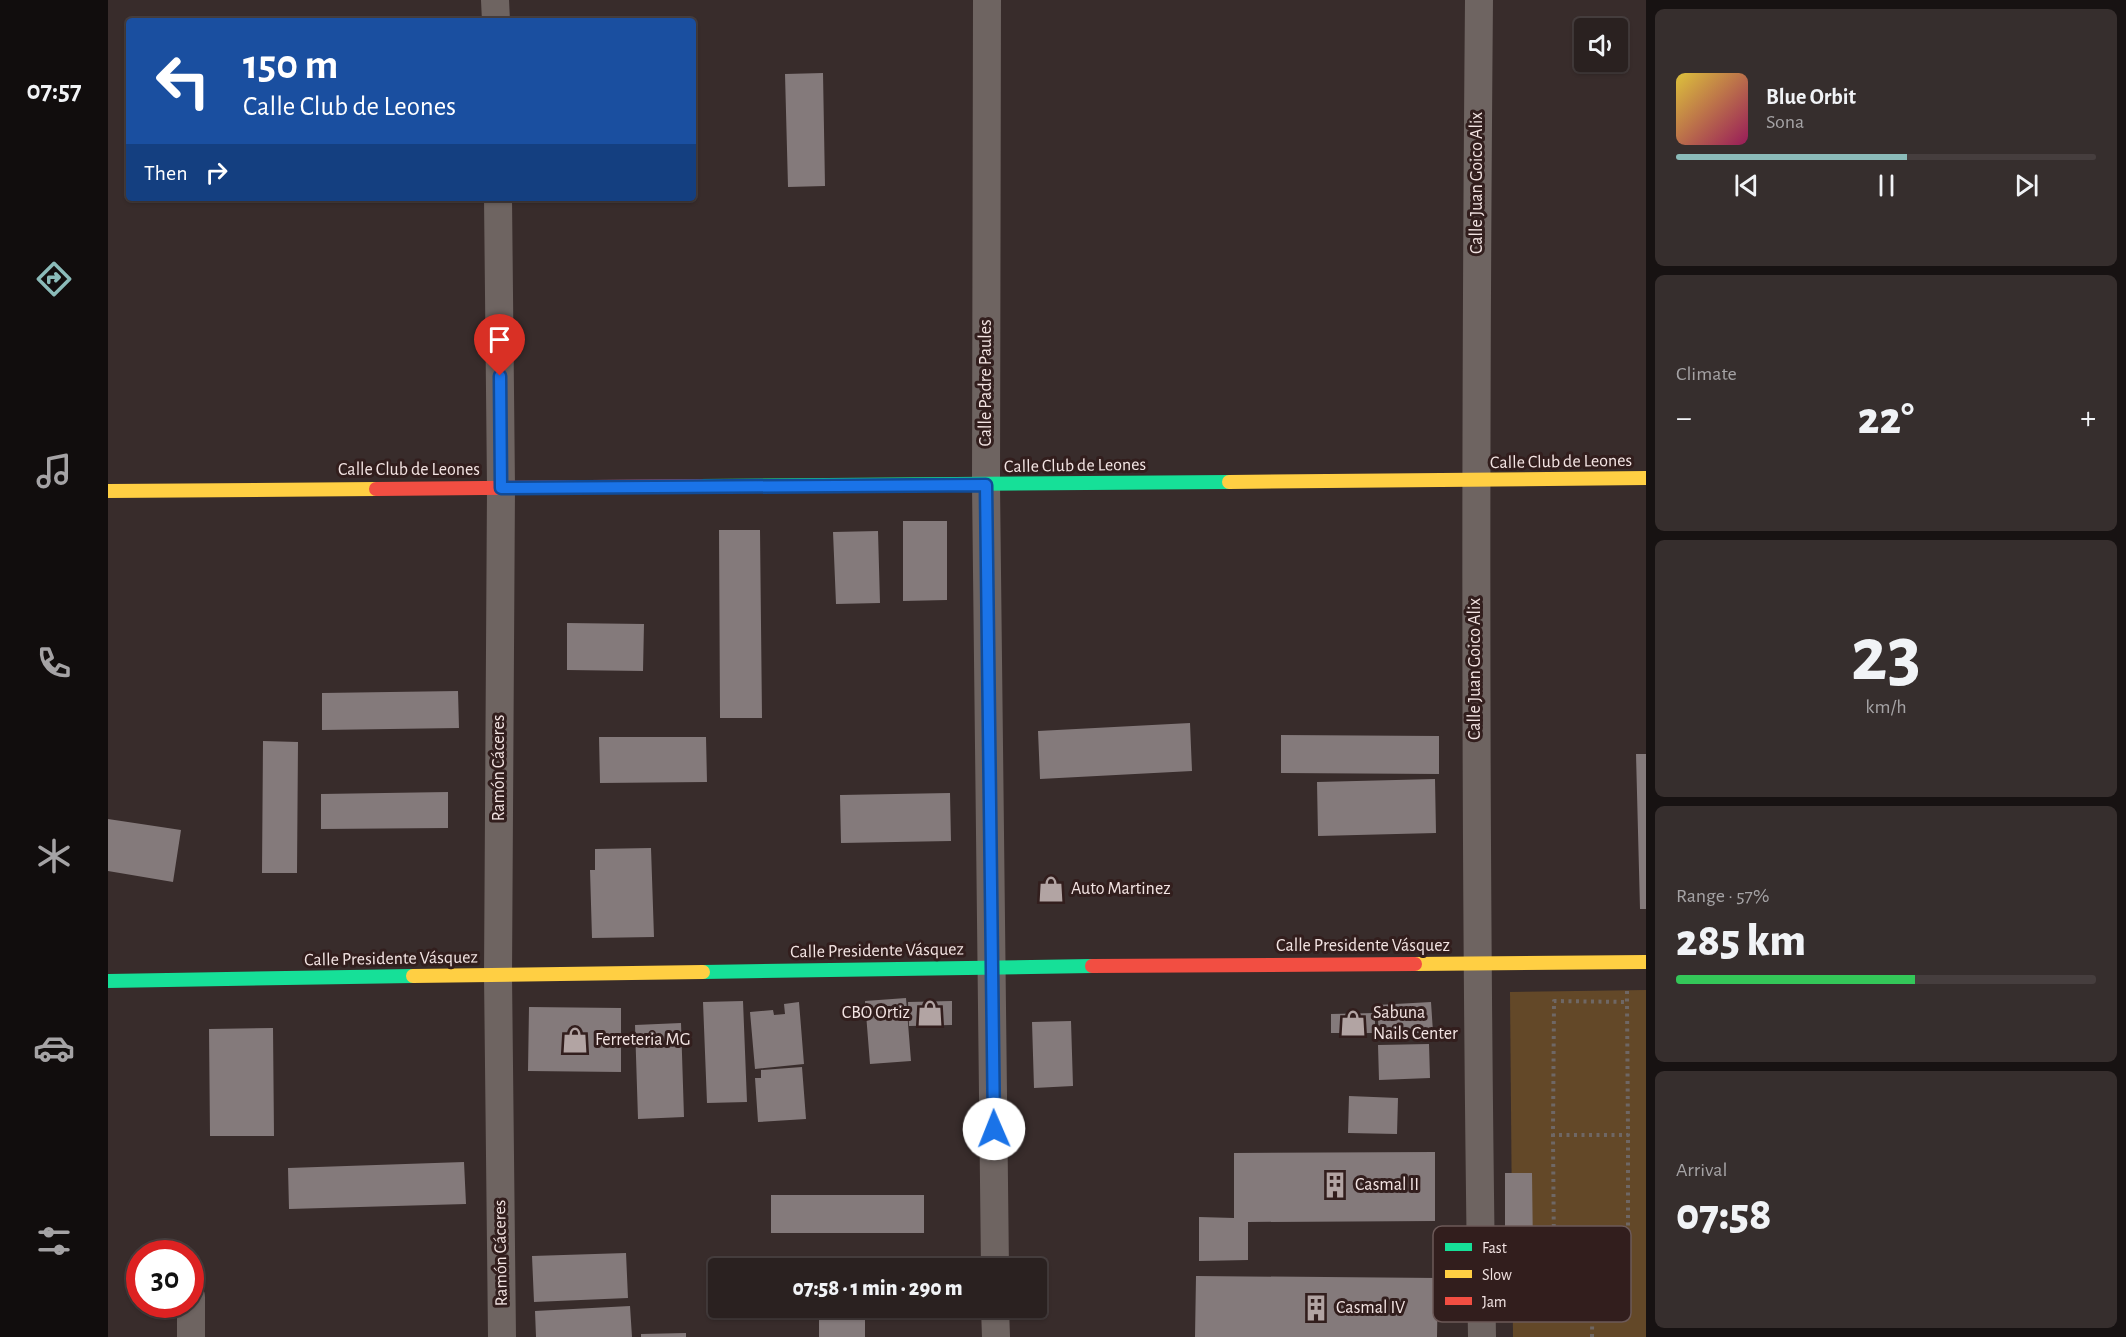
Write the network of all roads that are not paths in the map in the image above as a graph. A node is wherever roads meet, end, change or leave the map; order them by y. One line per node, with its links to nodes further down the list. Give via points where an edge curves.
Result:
1 (495, 0): 4 (street)
2 (987, 0): 8 (street, Calle Padre Paules)
3 (1479, 0): 7 (street, Calle Juan Goico Alix)
4 (496, 18)
5 (498, 201): 9 (street, Ramón Cáceres)
6 (1646, 478): 7 (street, Calle Club de Leones)
7 (1475, 481): 8 (street, Calle Club de Leones); 12 (street, Calle Juan Goico Alix)
8 (986, 485): 9 (street, Calle Club de Leones); 13 (street, Calle Padre Paules)
9 (501, 488): 10 (street, Calle Club de Leones); 14 (street, Ramón Cáceres)
10 (108, 491)
11 (1646, 962): 12 (street, Calle Presidente Vásquez)
12 (1476, 963): 13 (street, Calle Presidente Vásquez); 16 (street, Calle Juan Goico Alix)
13 (993, 967): 14 (street, Calle Presidente Vásquez); 17 (street, Calle Padre Paules)
14 (498, 975): 15 (street, Calle Presidente Vásquez); 22 (street, Ramón Cáceres)
15 (108, 981)
16 (1480, 1226)
17 (995, 1258)
18 (191, 1318): 21 (street)
19 (995, 1318): 23 (street)
20 (1482, 1322): 24 (street, Calle Juan Goico Alix)
21 (191, 1337)
22 (502, 1337)
23 (996, 1337)
24 (1482, 1337)

